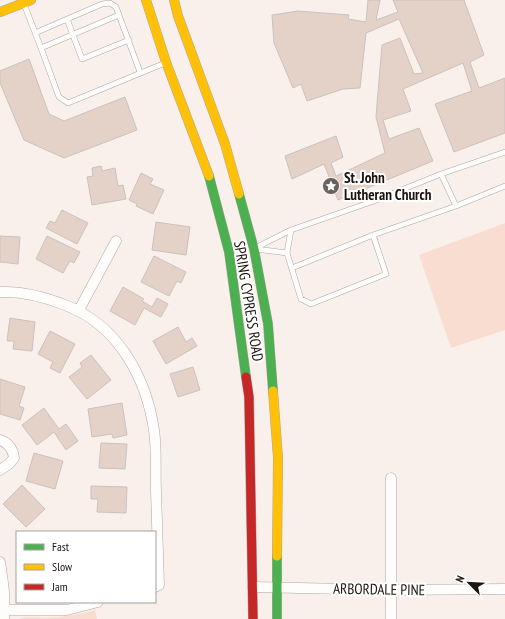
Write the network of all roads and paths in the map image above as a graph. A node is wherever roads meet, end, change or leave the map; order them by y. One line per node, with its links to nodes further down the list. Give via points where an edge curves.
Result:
1 (146, 0): 11 (main road, SPRING CYPRESS ROAD)
2 (174, 0): 20 (main road, SPRING CYPRESS ROAD, via 225,144)
3 (27, 2): 4 (main road); 7 (lane)
4 (0, 12)
5 (120, 15): 6 (lane, via 116,6 110,3); 8 (lane); 9 (lane)
6 (67, 19): 7 (lane); 8 (lane)
7 (35, 33): 10 (lane)
8 (72, 36): 9 (lane, via 82,59); 10 (lane)
9 (129, 40): 12 (lane)
10 (41, 48): 12 (lane, via 59,97 68,103)
11 (166, 62): 12 (lane); 21 (main road, SPRING CYPRESS ROAD)
12 (140, 72)
13 (505, 152): 14 (lane)
14 (442, 174): 16 (lane); 17 (lane)
15 (505, 186): 16 (lane)
16 (456, 206): 18 (lane)
17 (292, 230): 20 (lane); 22 (lane)
18 (373, 235): 23 (lane); 23 (lane, via 386,274 311,304 301,299)
19 (116, 241): 25 (street)
20 (254, 249): 21 (main road); 22 (lane); 26 (main road, SPRING CYPRESS ROAD, via 268,324)
21 (236, 251): 27 (main road, SPRING CYPRESS ROAD, via 240,326)
22 (287, 253): 23 (lane)
23 (292, 268)
24 (0, 292): 25 (street, via 50,299)
25 (79, 310): 31 (street, via 123,348 135,368 148,400 154,431)
26 (267, 396): 27 (main road); 36 (main road, SPRING CYPRESS ROAD, via 278,458)
27 (249, 397): 35 (main road, SPRING CYPRESS ROAD)
28 (0, 440): 29 (street, via 13,450 14,458)
29 (0, 470)
30 (391, 478): 38 (street)
31 (156, 531)
32 (156, 534): 34 (street)
33 (0, 562): 40 (street)
34 (157, 586)
35 (253, 587): 36 (street, ARBORDALE PINE); 41 (main road, SPRING CYPRESS ROAD)
36 (276, 587): 38 (street, ARBORDALE PINE); 42 (main road, SPRING CYPRESS ROAD)
37 (505, 589): 38 (street, ARBORDALE PINE)
38 (391, 590): 43 (street)
39 (94, 603): 40 (street, via 67,610)
40 (5, 614)
41 (253, 619)
42 (277, 619)
43 (391, 619)

